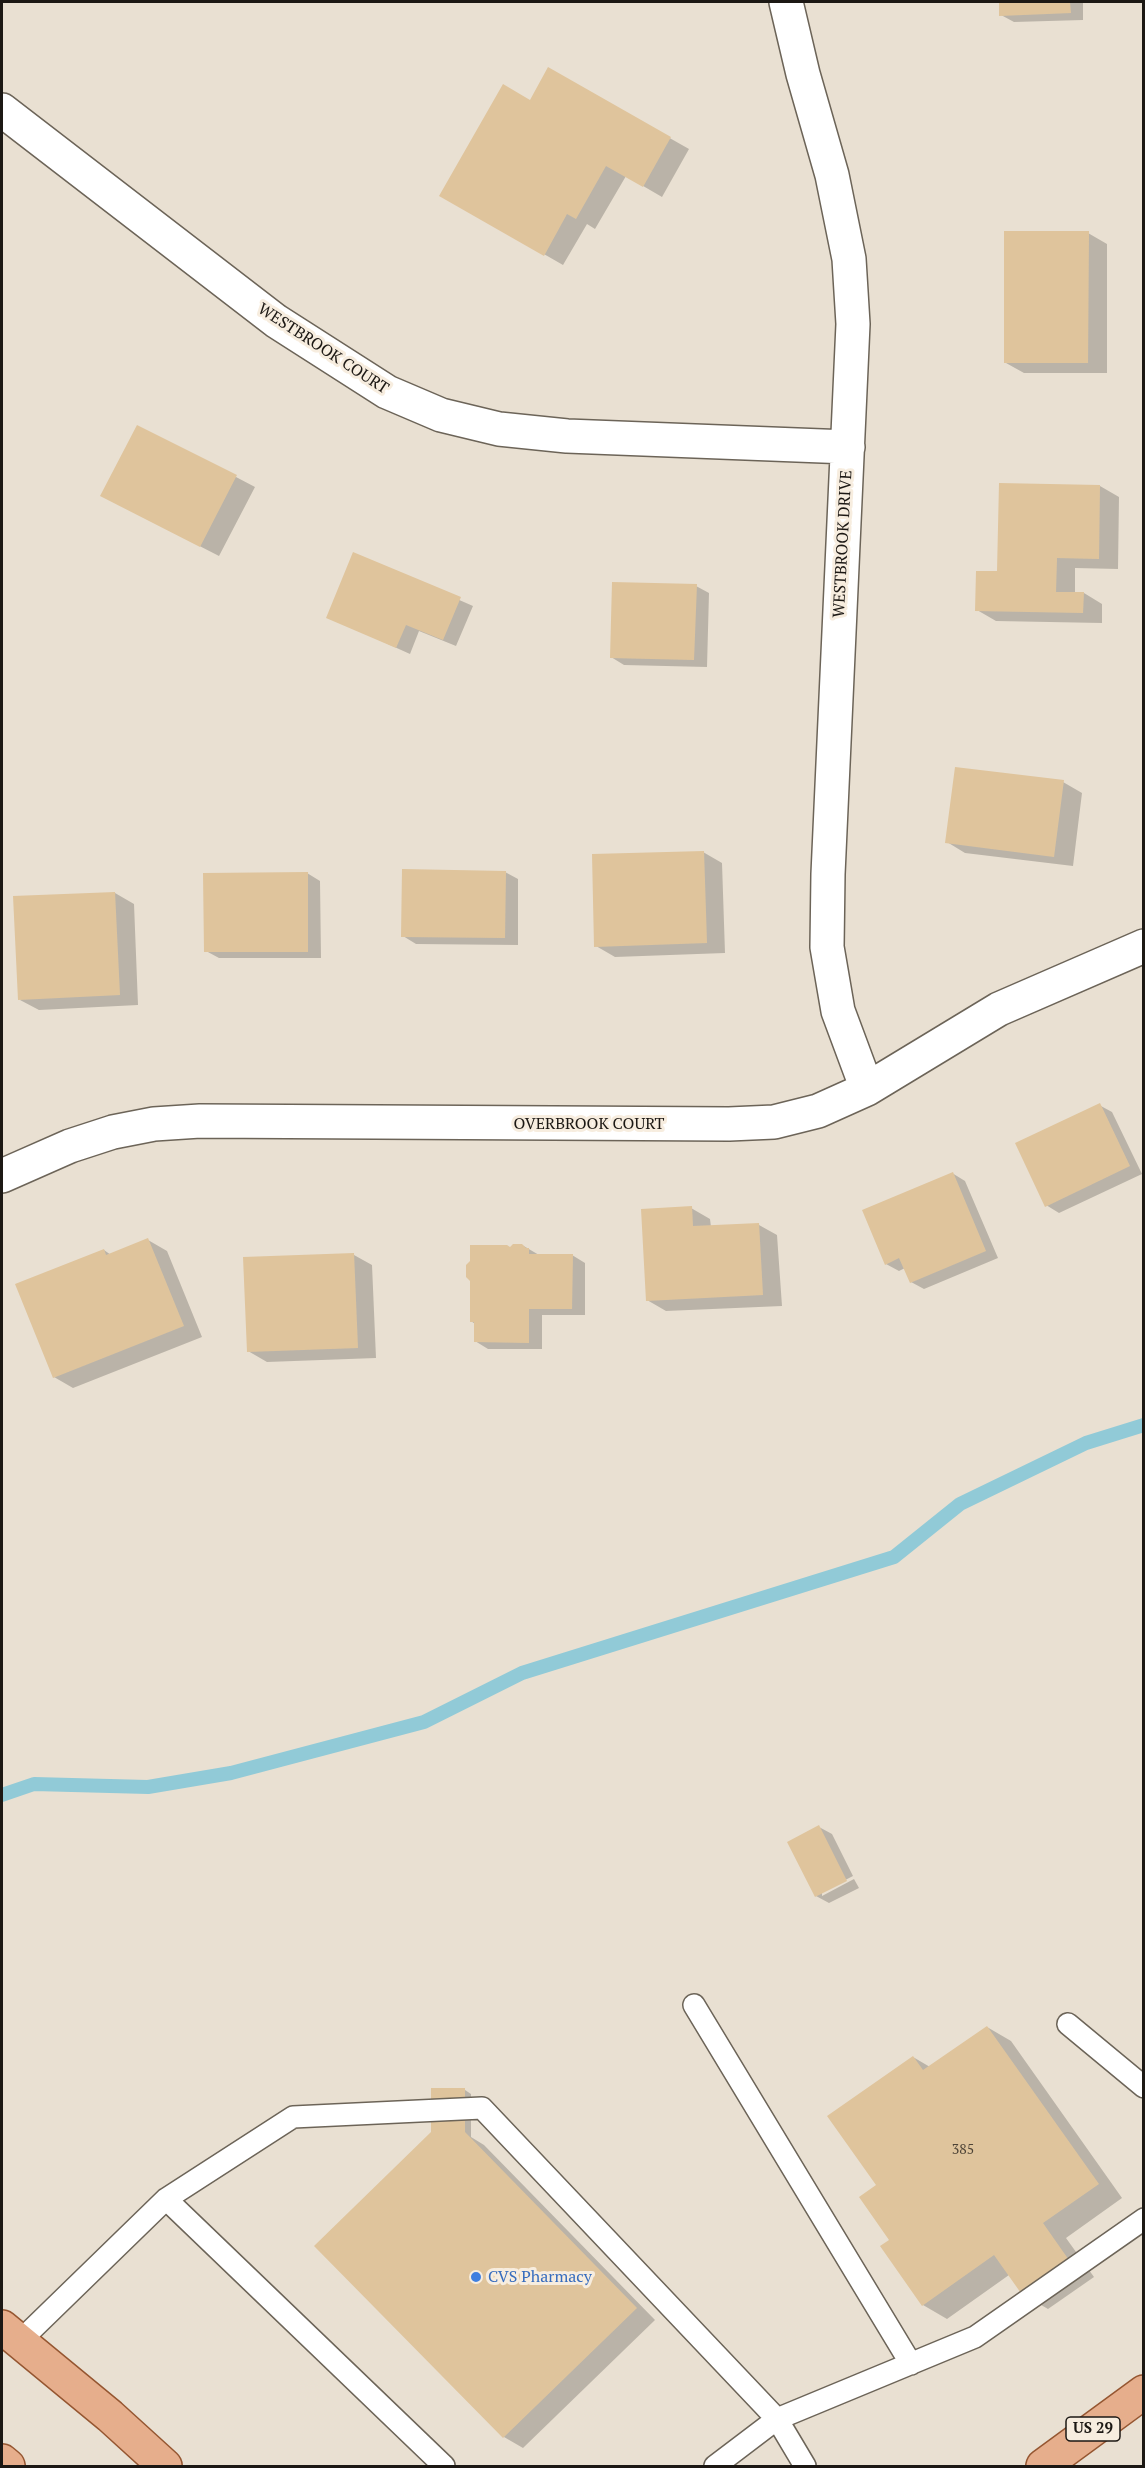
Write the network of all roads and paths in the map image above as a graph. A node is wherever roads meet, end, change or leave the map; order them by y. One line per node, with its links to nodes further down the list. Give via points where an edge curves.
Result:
1 (786, 2): 3 (street, WESTBROOK DRIVE, via 832,175 849,259 853,324)
2 (2, 110): 3 (street, WESTBROOK COURT, via 276,321 387,392 441,415 499,429 567,436)
3 (848, 447): 5 (street, WESTBROOK DRIVE, via 827,948 838,1011)
4 (1143, 946): 5 (street, OVERBROOK COURT, via 999,1009)
5 (867, 1089): 6 (street, OVERBROOK COURT, via 818,1111 774,1122 154,1124 70,1146)
6 (2, 1176)
7 (694, 2006): 13 (lane)
8 (1068, 2024): 9 (lane)
9 (1143, 2087)
10 (166, 2199): 12 (lane); 15 (lane, via 293,2117 482,2108); 19 (lane)
11 (1143, 2219): 13 (lane, via 975,2337)
12 (11, 2334): 18 (main road)
13 (911, 2364): 15 (lane)
14 (1143, 2392): 22 (main road, US 29)
15 (777, 2419): 20 (lane); 21 (lane)
16 (2, 2461): 17 (main road)
17 (8, 2466)
18 (165, 2466)
19 (444, 2466)
20 (715, 2466)
21 (805, 2466)
22 (1043, 2466)

